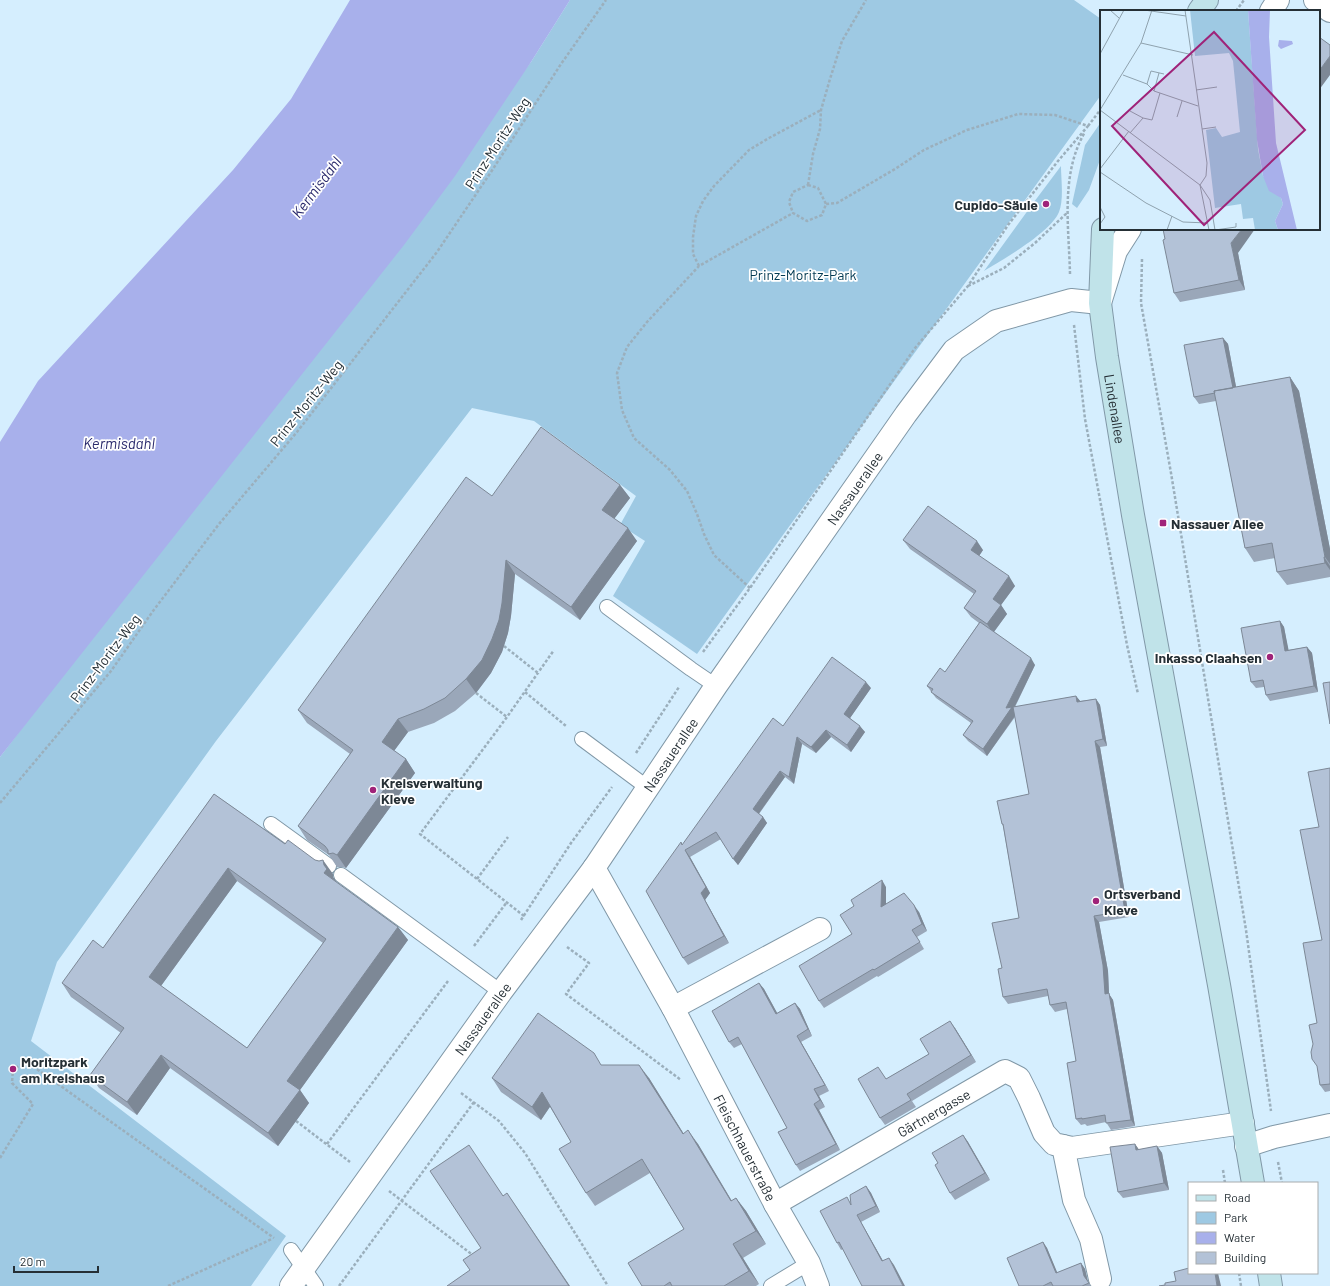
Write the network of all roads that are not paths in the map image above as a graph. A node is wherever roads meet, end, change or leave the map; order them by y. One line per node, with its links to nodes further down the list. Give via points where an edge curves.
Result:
1 (1207, 0): 4 (main road)
2 (1278, 0): 5 (street)
3 (1315, 0): 6 (street)
4 (1200, 10)
5 (1272, 10)
6 (1330, 11)
7 (1103, 230): 9 (main road)
8 (1129, 230): 9 (street, via 1116,251)
9 (1100, 303): 11 (street, Nassauerallee, via 1071,300 996,321 954,350 906,414); 21 (main road, Lindenallee, via 1133,515)
10 (607, 607): 11 (lane)
11 (716, 686): 13 (street, Nassauerallee)
12 (582, 738): 13 (lane)
13 (648, 788): 16 (street, Nassauerallee)
14 (271, 824): 15 (lane)
15 (328, 866)
16 (594, 868): 19 (street, Nassauerallee); 20 (street, Fleischhauerstraße)
17 (342, 875): 19 (lane)
18 (820, 929): 20 (street)
19 (501, 992): 29 (street, Nassauerallee)
20 (673, 1008): 26 (street, Fleischhauerstraße)
21 (1243, 1122): 23 (street, via 1072,1148); 24 (main road, Lindenallee)
22 (1330, 1125): 24 (street)
23 (1063, 1146): 26 (street, Gärtnergasse, via 1054,1144 1044,1133 1019,1078 1004,1071); 31 (street, via 1074,1200 1091,1239)
24 (1246, 1146): 25 (main road, Lindenallee)
25 (1253, 1182)
26 (775, 1204): 28 (street, Fleischhauerstraße)
27 (291, 1250): 29 (lane)
28 (808, 1263): 34 (lane); 35 (street, Fleischhauerstraße)
29 (303, 1268): 32 (street, Nassauerallee); 33 (lane)
30 (1269, 1274): 36 (main road)
31 (1100, 1279)
32 (290, 1286)
33 (316, 1286)
34 (771, 1286)
35 (818, 1286)
36 (1271, 1286)

